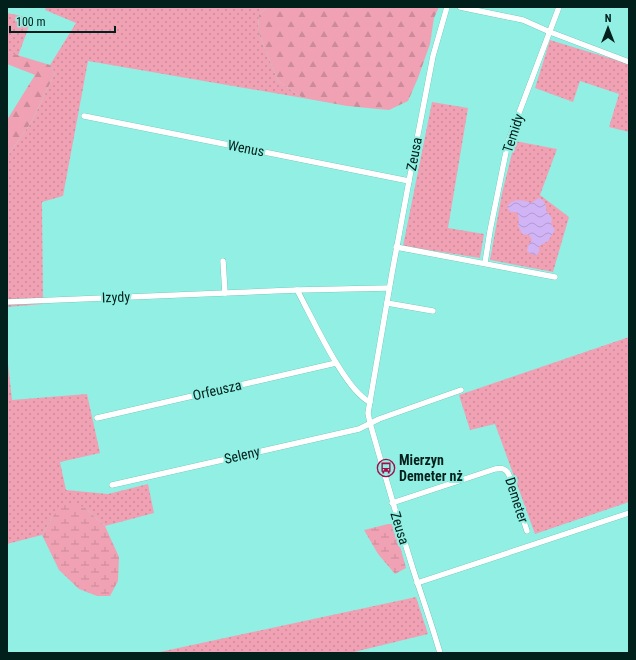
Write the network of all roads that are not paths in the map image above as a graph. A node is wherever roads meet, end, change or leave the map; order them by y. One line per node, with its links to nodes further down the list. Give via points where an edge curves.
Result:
1 (447, 7): 7 (street, Zeusa, via 433,56)
2 (460, 7): 4 (street, via 523,20)
3 (558, 7): 4 (street, Temidy)
4 (550, 32): 5 (street); 10 (street, Temidy, via 508,142)
5 (629, 62)
6 (84, 116): 7 (street, Wenus)
7 (409, 181): 8 (street, Zeusa)
8 (396, 247): 10 (street); 12 (street, Zeusa)
9 (224, 261): 14 (street)
10 (486, 263): 11 (street)
11 (555, 277)
12 (389, 288): 13 (street, Izydy); 16 (street, Zeusa)
13 (297, 290): 14 (street, Izydy); 18 (street)
14 (225, 293): 15 (street, Izydy)
15 (7, 302)
16 (387, 302): 17 (street); 20 (street, Zeusa)
17 (433, 311)
18 (336, 363): 20 (street, via 360,396); 21 (street, Orfeusza)
19 (461, 390): 22 (street, Seleny)
20 (370, 402): 22 (street, Zeusa)
21 (97, 418)
22 (370, 423): 23 (street, Seleny, via 359,429); 24 (street, Zeusa)
23 (112, 484)
24 (392, 503): 26 (street, Demeter, via 502,468 509,474); 27 (street, Zeusa)
25 (629, 513): 27 (street)
26 (527, 531)
27 (417, 583): 28 (street, Zeusa)
28 (440, 653)

